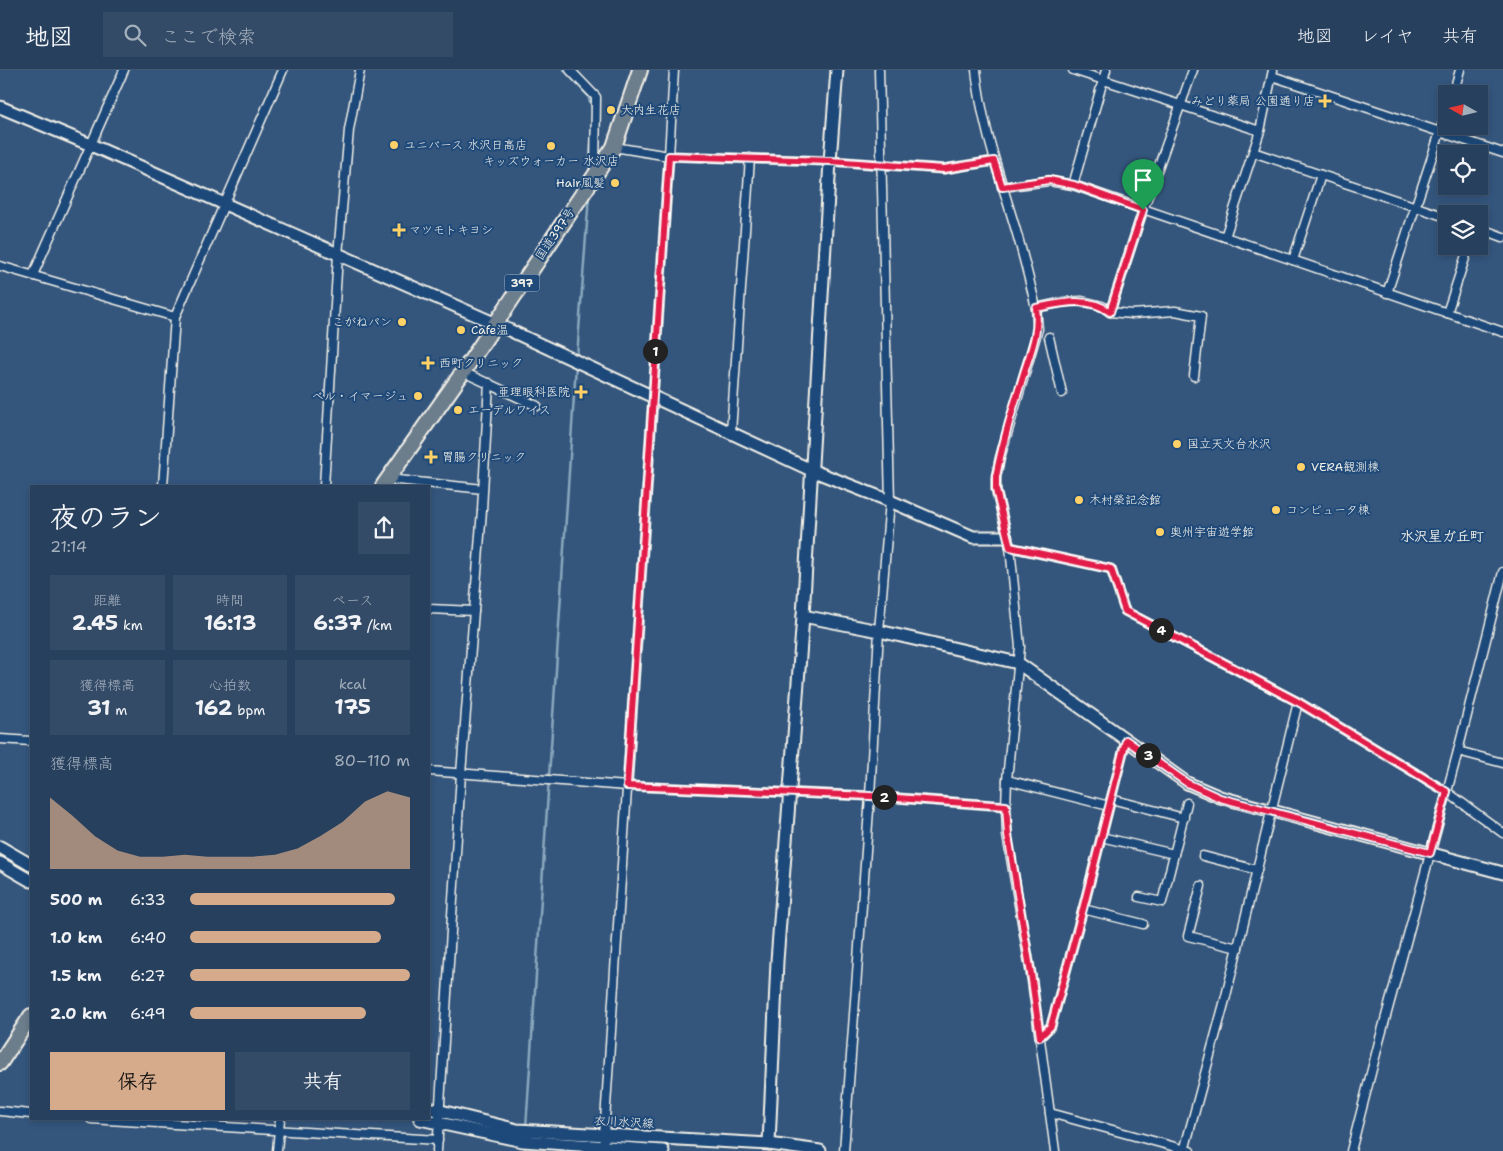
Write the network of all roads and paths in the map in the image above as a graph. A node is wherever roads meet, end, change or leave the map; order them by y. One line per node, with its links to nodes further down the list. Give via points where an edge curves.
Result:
1 (124, 70): 23 (street)
2 (283, 70): 36 (street)
3 (360, 70): 43 (street, via 349,130)
4 (570, 70): 32 (street, via 596,97)
5 (640, 70): 24 (highway, 国道397号 / 397)
6 (674, 70): 27 (street)
7 (837, 70): 29 (street)
8 (879, 70): 31 (street)
9 (976, 70): 30 (street, via 979,99)
10 (1073, 70): 15 (street)
11 (1106, 70): 15 (street)
12 (1193, 70): 17 (street)
13 (1460, 70): 16 (street)
14 (1272, 73): 19 (street); 20 (street)
15 (1103, 80): 17 (street); 34 (street)
16 (1456, 85)
17 (1181, 105): 19 (street); 38 (street)
18 (0, 107): 23 (street)
19 (1260, 131): 25 (street)
20 (1438, 131)
21 (1439, 135): 37 (street)
22 (1449, 135): 26 (street)
23 (91, 145): 36 (street); 47 (street)
24 (614, 147): 27 (street); 32 (highway, 国道397号 / 397)
25 (1253, 152): 33 (street); 41 (street)
26 (1503, 153)
27 (669, 156): 28 (street); 60 (street)
28 (750, 158): 29 (street); 62 (street)
29 (830, 161): 31 (street); 63 (street)
30 (994, 161): 31 (street, via 944,169); 35 (street)
31 (881, 164): 70 (street)
32 (595, 174): 53 (highway, 国道397号 / 397)
33 (1321, 175): 37 (street); 45 (street)
34 (1074, 185): 35 (street, via 1049,180); 38 (street)
35 (1002, 187): 49 (street)
36 (224, 204): 43 (street); 52 (street)
37 (1416, 206): 39 (street); 48 (street)
38 (1143, 210): 41 (street); 50 (street)
39 (1438, 214)
40 (1488, 231): 42 (street)
41 (1225, 237): 45 (street)
42 (1503, 237)
43 (338, 254): 53 (street); 66 (street)
44 (1467, 255): 51 (street)
45 (1293, 260): 48 (street)
46 (0, 266): 47 (street)
47 (33, 275): 52 (street)
48 (1387, 293): 51 (street)
49 (1036, 308): 50 (street, via 1082,301 1102,306); 71 (street, via 1038,329 996,477)
50 (1110, 312): 57 (street, via 1175,311 1201,316)
51 (1447, 313): 54 (street)
52 (175, 317): 65 (street)
53 (494, 323): 56 (highway, 国道397号 / 397); 60 (street)
54 (1503, 332)
55 (1049, 338): 59 (street)
56 (463, 372): 58 (street); 64 (highway, 国道397号 / 397)
57 (1194, 376)
58 (489, 383): 61 (street); 69 (street)
59 (1062, 393)
60 (652, 395): 62 (street); 87 (street)
61 (537, 406)
62 (731, 432): 63 (street)
63 (811, 470): 70 (street); 75 (street)
64 (386, 483): 67 (street)
65 (163, 485)
66 (324, 485)
67 (427, 485)
68 (430, 485): 69 (street)
69 (483, 488): 74 (street)
70 (890, 501): 71 (street, via 973,537); 76 (street)
71 (1008, 542): 77 (street, via 1020,647); 78 (street, via 1111,569 1125,611)
72 (1503, 572): 82 (street)
73 (430, 610): 74 (street)
74 (474, 611): 85 (street)
75 (803, 616): 76 (street); 88 (street)
76 (879, 631): 77 (street); 90 (street)
77 (1018, 663): 80 (street); 86 (street)
78 (1298, 702): 89 (street); 94 (street)
79 (0, 739): 81 (street)
80 (1126, 740): 91 (street); 94 (street, via 1187,783 1220,798)
81 (30, 741)
82 (1458, 751): 83 (street); 89 (street)
83 (1503, 763)
84 (430, 771): 85 (street)
85 (461, 774): 87 (street); 118 (street)
86 (1008, 780): 91 (street); 93 (street)
87 (627, 786): 88 (street); 123 (street)
88 (790, 792): 90 (street); 124 (street, via 777,961)
89 (1447, 792): 96 (street); 99 (street)
90 (870, 796): 93 (street); 130 (street)
91 (1110, 802): 95 (street); 97 (street)
92 (1187, 803): 95 (street)
93 (1006, 806): 113 (street)
94 (1272, 812): 99 (street); 104 (street)
95 (1184, 818): 100 (street)
96 (1503, 833)
97 (1101, 838): 100 (street); 109 (street)
98 (0, 847): 103 (street)
99 (1430, 853): 105 (street); 132 (street)
100 (1174, 854): 108 (street, via 1162,902)
101 (1203, 856): 104 (street)
102 (0, 863): 106 (street)
103 (30, 864)
104 (1258, 870): 111 (street)
105 (1503, 873)
106 (30, 881)
107 (1201, 886): 111 (street, via 1188,936)
108 (1139, 897)
109 (1083, 909): 110 (street); 113 (street, via 1051,1026)
110 (1143, 924)
111 (1238, 948): 125 (street)
112 (30, 1018): 114 (highway)
113 (1040, 1037): 116 (street)
114 (0, 1063)
115 (0, 1111): 117 (street)
116 (1050, 1113): 125 (street); 131 (street)
117 (30, 1114)
118 (436, 1114): 122 (street); 123 (street, 衣川水沢線, via 523,1141)
119 (107, 1120): 121 (street)
120 (280, 1120): 121 (street)
121 (279, 1131): 122 (street); 126 (street)
122 (438, 1140): 127 (street)
123 (603, 1144): 124 (street, 衣川水沢線); 128 (street, 衣川水沢線)
124 (769, 1144): 129 (street, 衣川水沢線)
125 (1186, 1150)
126 (278, 1151)
127 (437, 1151)
128 (663, 1151)
129 (820, 1151)
130 (844, 1151)
131 (1055, 1151)
132 (1351, 1151)

